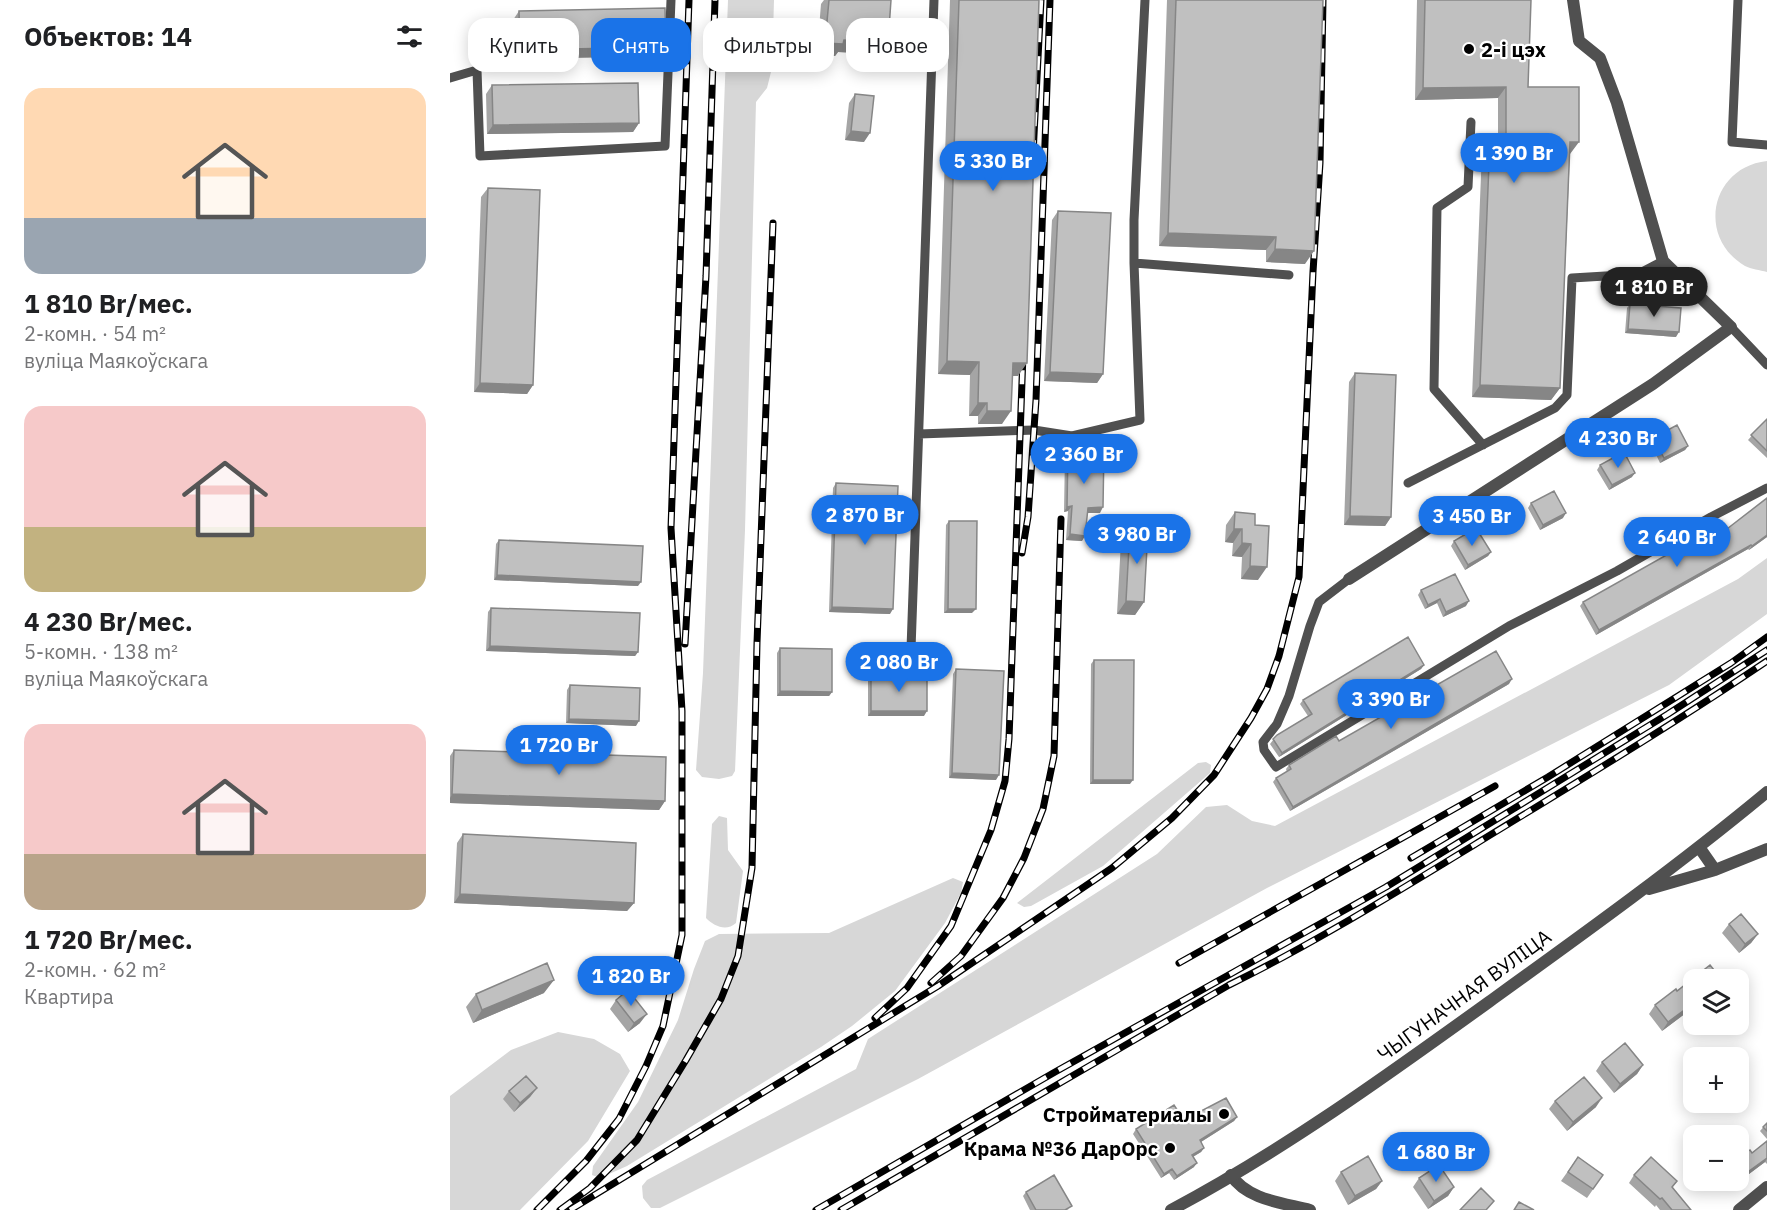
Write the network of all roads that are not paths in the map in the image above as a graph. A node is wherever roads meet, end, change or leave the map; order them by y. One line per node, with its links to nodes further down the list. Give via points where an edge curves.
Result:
1 (671, 0): 6 (lane, via 665,146 480,156 477,70)
2 (934, 0): 14 (lane)
3 (1145, 0): 10 (lane)
4 (1573, 0): 9 (street, via 1579,41 1600,58 1617,103)
5 (1738, 0): 8 (lane, via 1732,142)
6 (450, 78)
7 (1471, 122): 15 (lane, via 1468,187 1437,208 1434,389)
8 (1767, 145)
9 (1663, 261): 12 (street); 15 (lane, via 1642,272 1572,278 1567,395 1555,408)
10 (1134, 263): 11 (lane); 14 (lane, via 1140,420 1072,436 1034,430)
11 (1289, 275)
12 (1731, 327): 13 (lane); 18 (street, via 1653,384)
13 (1767, 365)
14 (919, 434): 19 (lane)
15 (1483, 445): 16 (lane)
16 (1408, 483)
17 (1767, 488): 18 (lane, via 1509,626 1276,767 1263,742 1277,724 1319,602)
18 (1349, 579)
19 (911, 649)
20 (1767, 792): 21 (street, ЧЫГУНАЧНАЯ ВУЛІЦА)
21 (1699, 847): 23 (street); 24 (street, ЧЫГУНАЧНАЯ ВУЛІЦА)
22 (1767, 849): 23 (street)
23 (1715, 870): 24 (street)
24 (1642, 891): 25 (street, ЧЫГУНАЧНАЯ ВУЛІЦА, via 1382,1078)
25 (1232, 1175): 27 (street, ЧЫГУНАЧНАЯ ВУЛІЦА); 28 (street, via 1236,1183 1265,1199)
26 (1767, 1188): 29 (street)
27 (1171, 1210)
28 (1310, 1210)
29 (1739, 1210)

